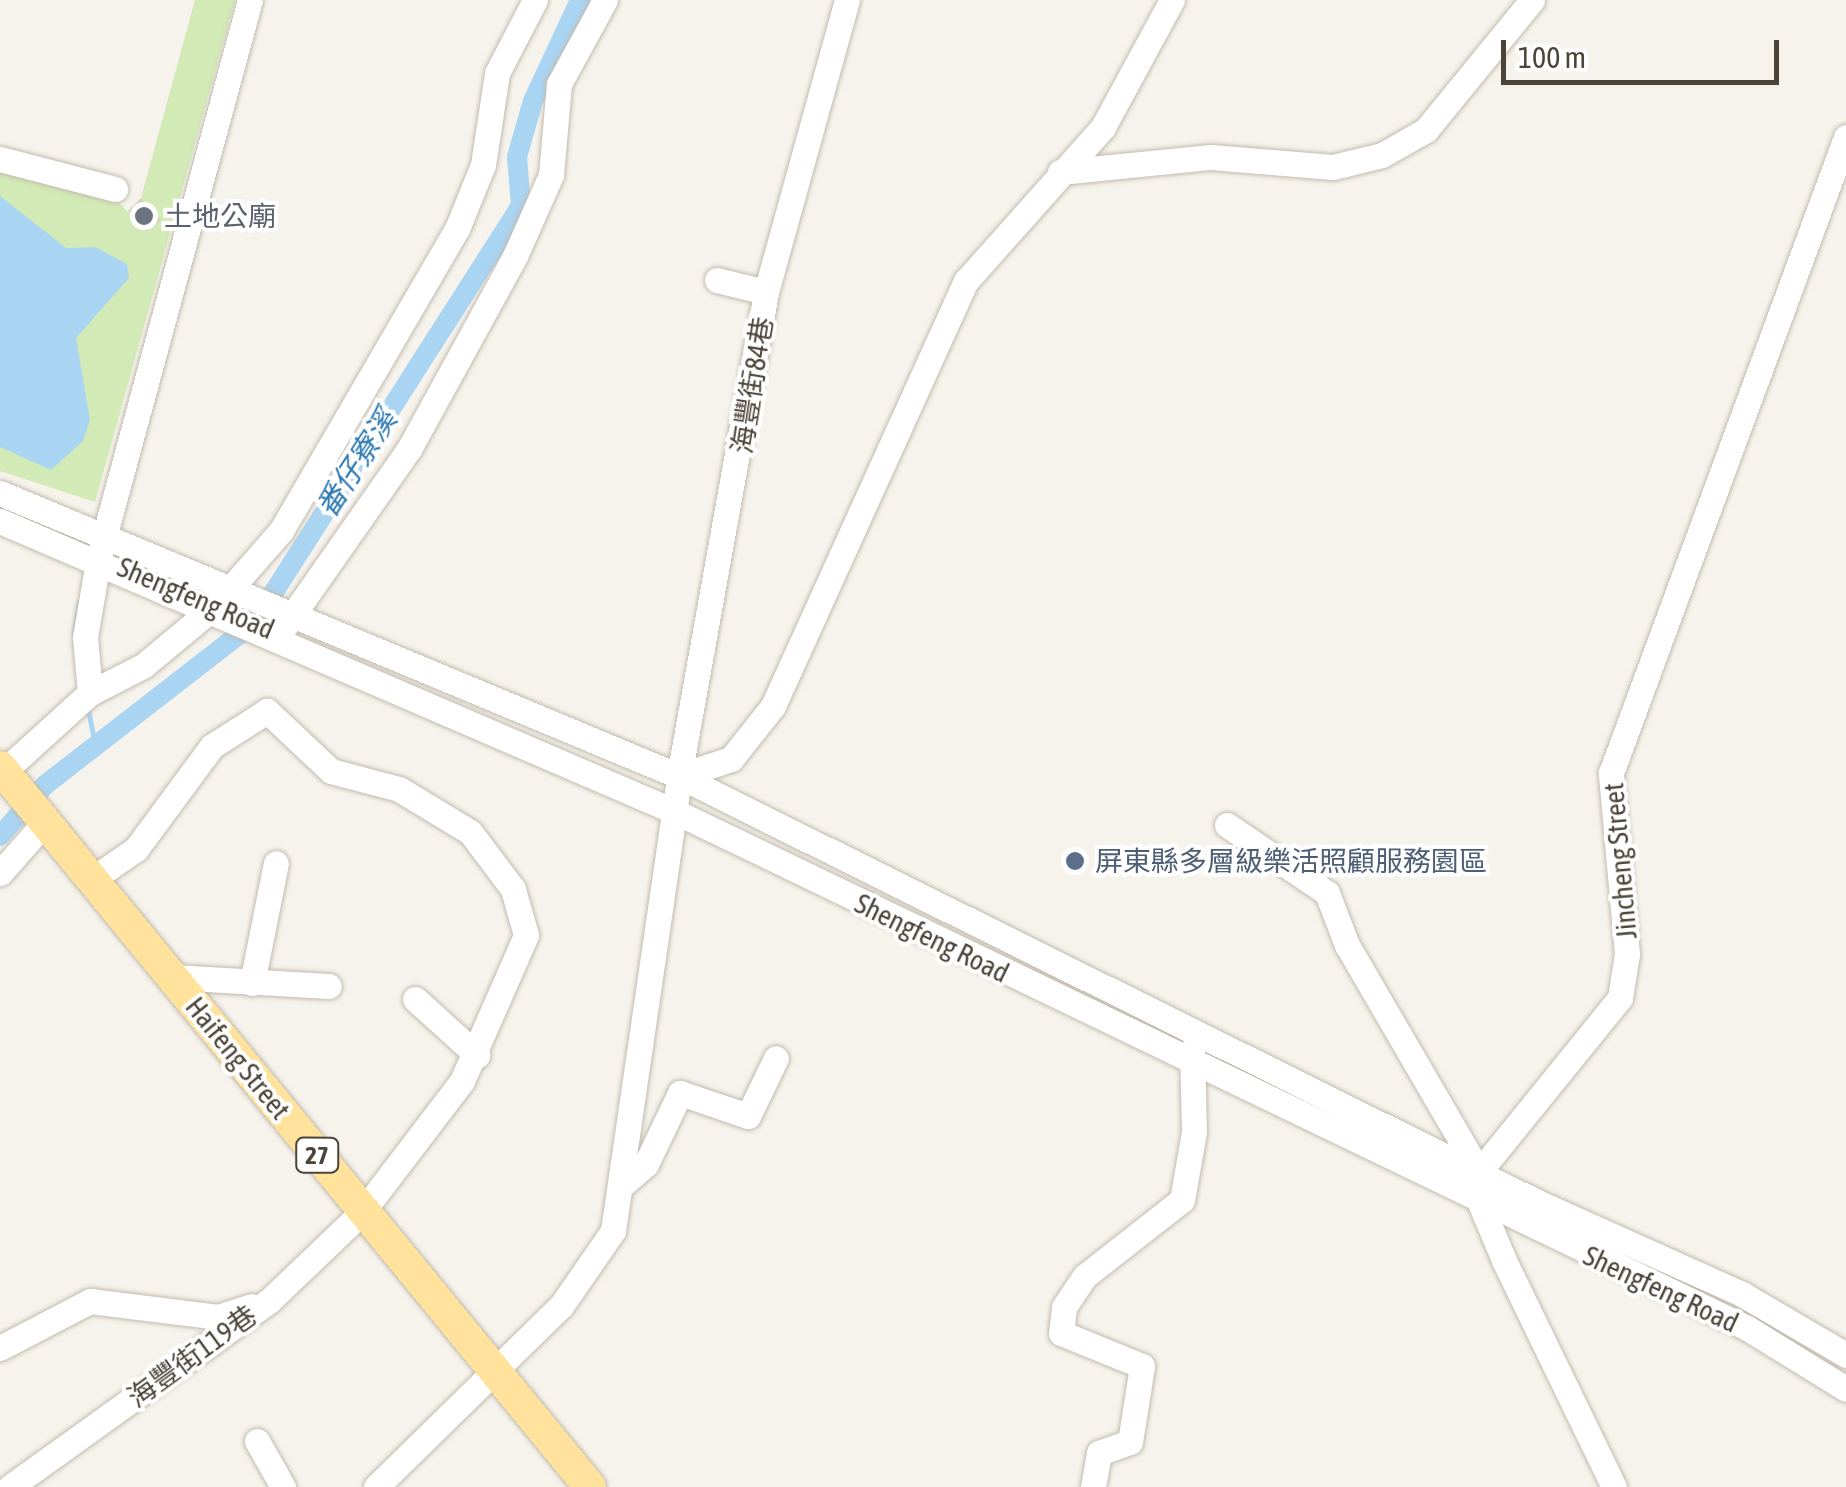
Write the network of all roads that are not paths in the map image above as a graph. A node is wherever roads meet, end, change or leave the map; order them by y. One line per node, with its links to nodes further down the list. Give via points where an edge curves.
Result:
1 (250, 0): 15 (street)
2 (535, 0): 17 (street, via 498,73 483,165 457,230 281,531)
3 (605, 0): 19 (street, via 560,84 551,175 516,256 409,449)
4 (847, 0): 12 (street, 海豐街84巷)
5 (1172, 0): 9 (street, via 1103,127)
6 (1532, 0): 9 (street, via 1426,130 1382,154 1332,166 1211,157)
7 (1846, 136): 38 (street, Jincheng Street, via 1611,773 1627,954 1620,998)
8 (0, 159): 10 (street)
9 (1060, 172): 23 (street, via 966,281 772,706 731,759)
10 (115, 189)
11 (717, 280): 12 (street)
12 (766, 292): 23 (street, 海豐街84巷)
13 (0, 493): 15 (street, Shengfeng Road)
14 (0, 520): 16 (street, Shengfeng Road)
15 (107, 531): 16 (street); 17 (street, Shengfeng Road)
16 (99, 556): 18 (street, Shengfeng Road); 21 (street, via 85,637)
17 (232, 584): 18 (street); 19 (street, Shengfeng Road)
18 (215, 606): 20 (street, Shengfeng Road); 21 (street, via 143,666)
19 (295, 612): 20 (street); 23 (street, Shengfeng Road)
20 (279, 634): 24 (street, Shengfeng Road)
21 (90, 693): 22 (street)
22 (5, 773): 25 (main road, Haifeng Street / 27)
23 (679, 776): 24 (street, 海豐街84巷); 34 (street, Shengfeng Road)
24 (676, 812): 37 (street, Shengfeng Road); 39 (street, 海豐街84巷)
25 (46, 820): 28 (street); 29 (main road, Haifeng Street / 27)
26 (1227, 825): 38 (street, via 1327,893 1347,946)
27 (276, 864): 31 (street)
28 (0, 873)
29 (94, 878): 30 (main road, Haifeng Street / 27); 35 (street, 海豐街119巷, via 136,849 212,746 267,711 331,771 400,789 470,832 513,889 526,935)
30 (172, 977): 31 (street); 40 (main road, Haifeng Street / 27)
31 (252, 983): 32 (street)
32 (329, 986)
33 (415, 999): 35 (street)
34 (1199, 1032): 37 (street); 38 (street, Shengfeng Road)
35 (477, 1054): 40 (street, 海豐街119巷)
36 (776, 1058): 39 (street, 海豐街84巷, via 748,1116 680,1092 646,1164)
37 (1186, 1063): 38 (street, Shengfeng Road); 51 (street, via 1194,1132 1182,1200 1084,1276 1064,1307 1061,1333 1142,1366 1130,1442 1098,1453)
38 (1478, 1184): 43 (street, Shengfeng Road, via 1742,1294); 45 (street, Shengfeng Road, via 1747,1328); 52 (street)
39 (622, 1185): 44 (street, 海豐街84巷, via 593,1270)
40 (363, 1211): 41 (street, 海豐街119巷); 44 (main road, Haifeng Street / 27)
41 (270, 1300): 42 (street, via 218,1316 90,1301); 47 (street, 海豐街119巷)
42 (0, 1348)
43 (1846, 1355)
44 (495, 1367): 49 (street, 海豐街84巷); 50 (main road, Haifeng Street / 27)
45 (1846, 1390)
46 (256, 1441): 48 (street)
47 (10, 1487)
48 (282, 1487)
49 (376, 1487)
50 (590, 1487)
51 (1093, 1487)
52 (1614, 1487)

